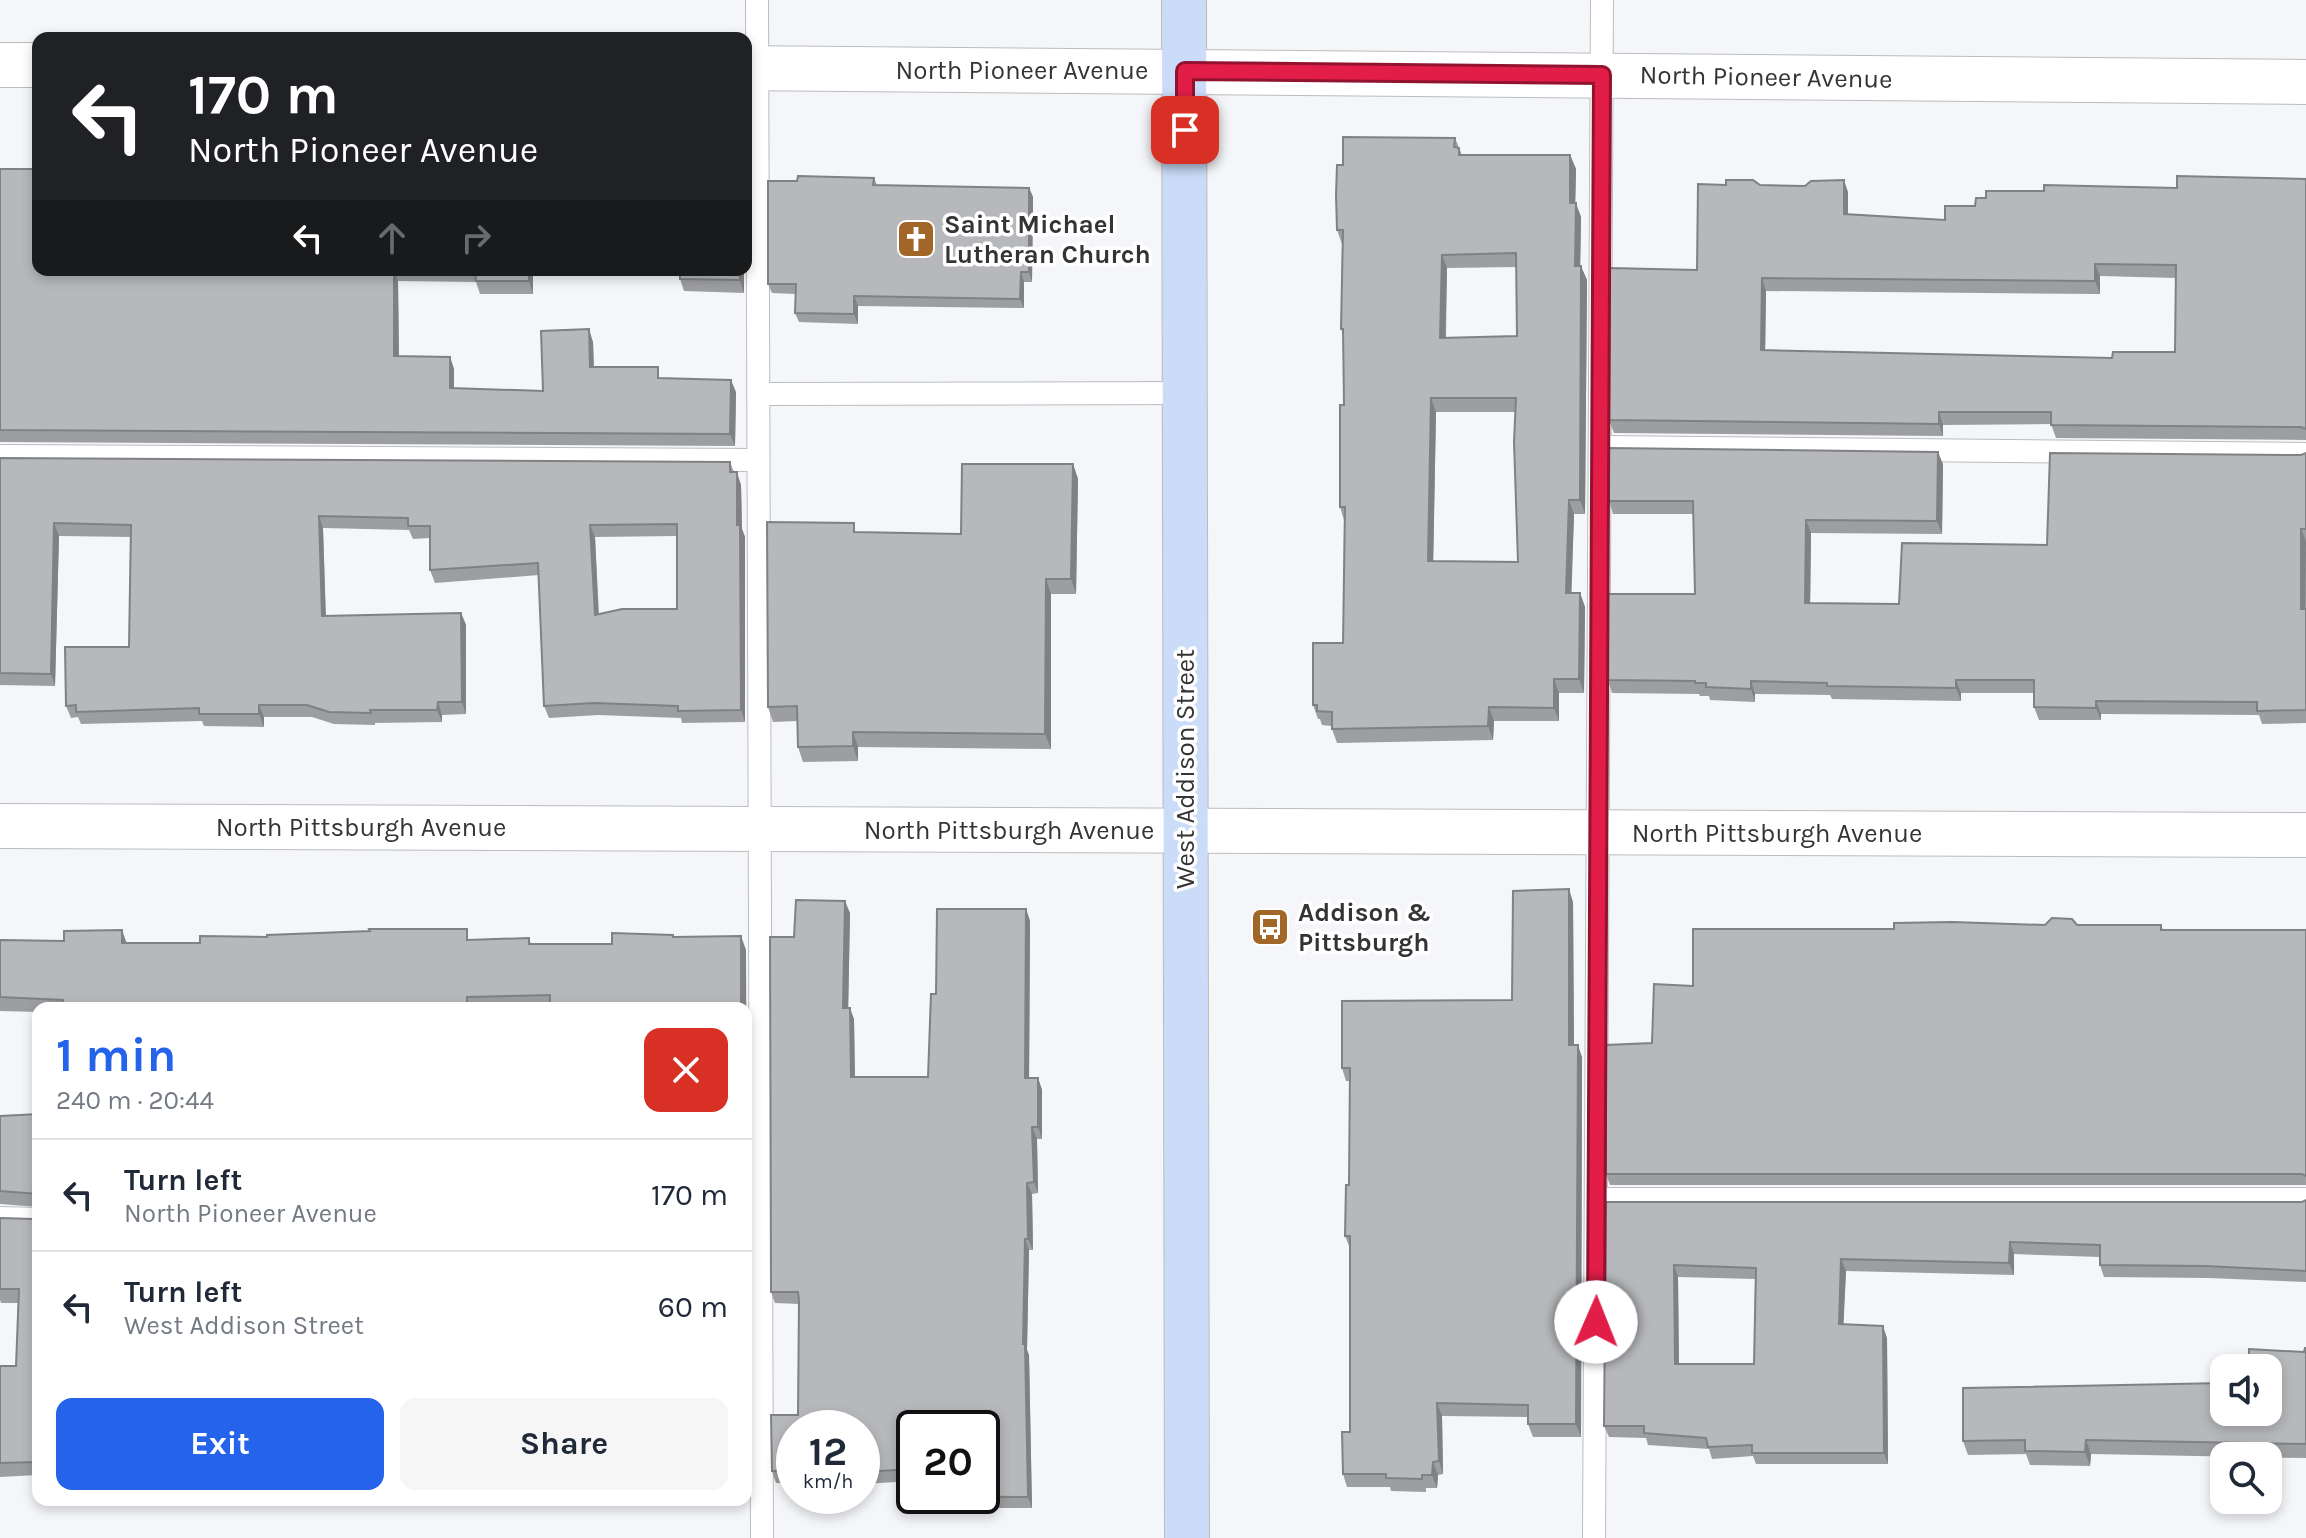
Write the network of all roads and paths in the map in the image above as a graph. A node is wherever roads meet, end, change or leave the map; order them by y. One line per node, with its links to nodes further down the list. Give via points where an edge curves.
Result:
1 (757, 0): 6 (lane)
2 (1184, 0): 7 (street, West Addison Street)
3 (1602, 0): 8 (lane)
4 (0, 65): 5 (street)
5 (32, 65)
6 (752, 68): 7 (street, North Pioneer Avenue); 11 (lane)
7 (1185, 71): 8 (street, North Pioneer Avenue); 10 (street, West Addison Street)
8 (1602, 75): 9 (street, North Pioneer Avenue); 12 (lane)
9 (2306, 82)
10 (1185, 393): 11 (lane); 18 (street, West Addison Street)
11 (759, 394): 15 (lane)
12 (1601, 447): 13 (lane); 19 (lane)
13 (2306, 454)
14 (0, 456): 15 (lane)
15 (758, 460): 17 (lane)
16 (0, 826): 17 (street, North Pittsburgh Avenue)
17 (759, 829): 18 (street, North Pittsburgh Avenue); 25 (lane)
18 (1185, 831): 19 (street, North Pittsburgh Avenue); 27 (street, West Addison Street)
19 (1600, 832): 20 (street, North Pittsburgh Avenue); 21 (lane)
20 (2306, 835)
21 (1597, 1199): 22 (lane); 28 (lane)
22 (2306, 1199)
23 (0, 1218): 24 (lane)
24 (32, 1219)
25 (754, 1232): 26 (lane)
26 (762, 1538)
27 (1187, 1538)
28 (1594, 1538)

